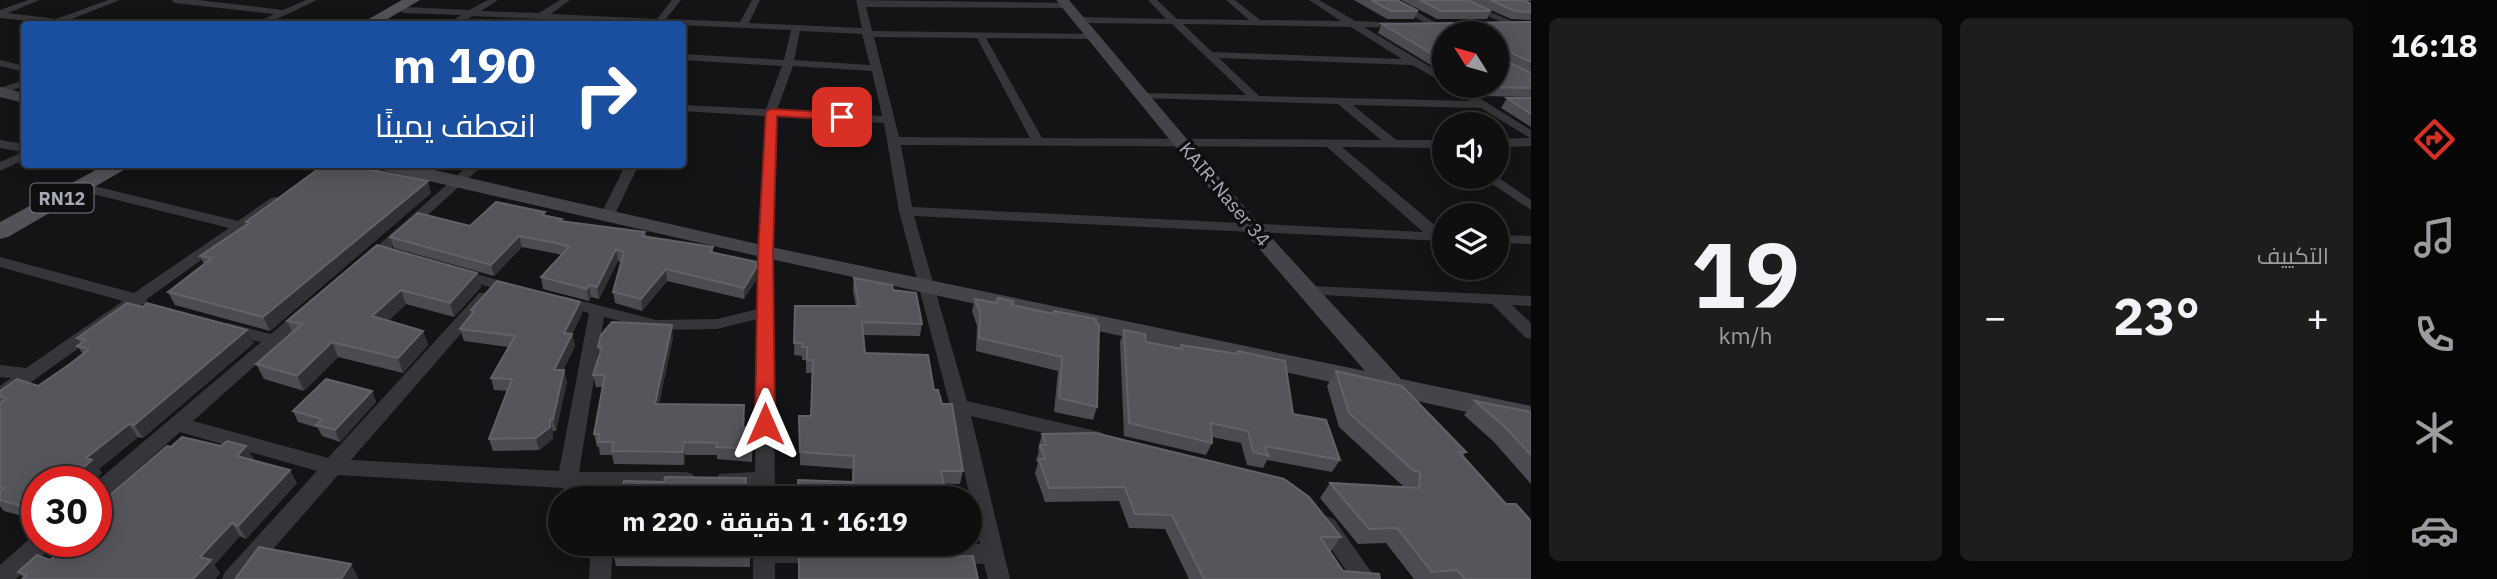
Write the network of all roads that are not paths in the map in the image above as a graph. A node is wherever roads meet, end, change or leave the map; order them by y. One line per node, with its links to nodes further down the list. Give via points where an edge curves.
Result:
1 (36, 0): 21 (street)
2 (116, 0): 25 (street)
3 (175, 0): 20 (street)
4 (313, 0): 20 (street)
5 (422, 0): 17 (main road)
6 (494, 0): 19 (street)
7 (566, 0): 23 (street)
8 (677, 0): 32 (street)
9 (756, 0): 37 (street)
10 (1152, 0): 34 (street)
11 (1230, 0): 35 (street)
12 (1313, 0): 40 (street)
13 (1389, 0): 36 (street)
14 (1455, 0): 42 (street)
15 (860, 2): 16 (street); 45 (street)
16 (907, 2): 18 (street); 22 (street)
17 (408, 5): 19 (street); 27 (main road); 28 (main road)
18 (1069, 9): 34 (street); 47 (street, KAIR-Naser 34)
19 (473, 12): 23 (street); 29 (street)
20 (287, 13): 26 (street)
21 (0, 14): 24 (street)
22 (911, 14)
23 (542, 15): 30 (street); 31 (street)
24 (49, 21)
25 (59, 21)
26 (267, 21)
27 (374, 21)
28 (382, 21)
29 (457, 21)
30 (534, 21)
31 (645, 21)
32 (663, 21)
33 (686, 23): 37 (street)
34 (1175, 23): 35 (street); 48 (street)
35 (1258, 23): 40 (street)
36 (1432, 23)
37 (744, 24): 43 (street)
38 (1432, 24): 40 (street)
39 (1531, 25): 42 (street)
40 (1354, 26): 51 (street)
41 (1509, 26): 42 (street)
42 (1516, 26): 44 (street)
43 (796, 28): 45 (street); 50 (street)
44 (1531, 32)
45 (867, 33): 46 (street, via 917,29); 52 (street)
46 (980, 35): 47 (street); 68 (street)
47 (1093, 36): 56 (street, KAIR-Naser 34)
48 (1210, 55): 51 (street); 58 (street)
49 (686, 58): 50 (street)
50 (789, 62): 52 (street); 63 (street)
51 (1413, 62): 53 (street)
52 (876, 68): 64 (street)
53 (1432, 73)
54 (16, 77): 55 (street)
55 (0, 92)
56 (1144, 96): 58 (street); 69 (street, KAIR-Naser 34)
57 (1473, 98): 61 (street)
58 (1256, 99): 59 (street)
59 (1341, 101): 61 (street); 73 (street)
60 (1505, 102): 61 (street)
61 (1483, 104): 65 (street)
62 (686, 108): 63 (street)
63 (771, 112): 64 (street); 98 (street)
64 (889, 120): 66 (street)
65 (1531, 135)
66 (894, 141): 68 (street); 88 (street)
67 (1531, 142): 70 (street)
68 (1039, 143): 69 (street)
69 (1182, 143): 72 (street); 92 (street, KAIR-Naser 34)
70 (1509, 143)
71 (0, 144): 75 (street)
72 (1330, 144): 73 (street); 93 (street)
73 (1393, 144): 74 (street)
74 (1432, 145)
75 (21, 148)
76 (21, 156): 77 (street)
77 (0, 167)
78 (95, 168): 90 (main road, RN12)
79 (117, 168): 84 (main road, RN12)
80 (400, 168): 83 (street)
81 (474, 168): 83 (street)
82 (631, 168): 89 (street)
83 (460, 181): 89 (street); 100 (street, via 387,253)
84 (82, 187): 91 (street); 94 (main road, RN12)
85 (1506, 189): 87 (street)
86 (291, 192): 91 (street)
87 (1531, 206)
88 (906, 211): 92 (street); 103 (street)
89 (607, 216): 98 (street)
90 (0, 220)
91 (239, 226): 106 (street)
92 (1251, 227): 95 (street); 104 (street, KAIR-Naser 34)
93 (1432, 230)
94 (0, 232)
95 (1432, 237)
96 (1509, 239): 97 (street)
97 (1531, 240)
98 (766, 252): 103 (street); 110 (street)
99 (0, 262): 106 (street)
100 (359, 269)
101 (445, 269): 102 (street)
102 (496, 284): 109 (street); 123 (street)
103 (927, 286): 116 (street); 118 (street)
104 (1310, 290): 105 (street); 116 (street, KAIR-Naser 34)
105 (1497, 300): 107 (street); 112 (street)
106 (143, 302): 115 (street)
107 (1531, 302)
108 (316, 304): 113 (street)
109 (597, 311): 110 (street, via 680,326 717,324); 125 (street)
110 (766, 312): 128 (street)
111 (211, 323): 113 (street)
112 (1531, 333)
113 (273, 340): 121 (street)
114 (0, 371): 115 (street)
115 (29, 374): 117 (street)
116 (1392, 385): 119 (street); 120 (street)
117 (0, 395)
118 (959, 406): 122 (street); 131 (street)
119 (1420, 414)
120 (1531, 416)
121 (177, 424): 123 (street); 124 (street)
122 (1116, 443)
123 (332, 467): 125 (street); 136 (street)
124 (112, 480)
125 (568, 480): 126 (street); 127 (street)
126 (574, 486)
127 (699, 486)
128 (765, 486)
129 (1310, 504): 140 (street)
130 (982, 554): 131 (street)
131 (992, 554): 139 (street)
132 (603, 556): 137 (street)
133 (764, 556): 138 (street)
134 (25, 557): 135 (street)
135 (0, 579)
136 (233, 579)
137 (600, 579)
138 (764, 579)
139 (999, 579)
140 (1365, 579)

